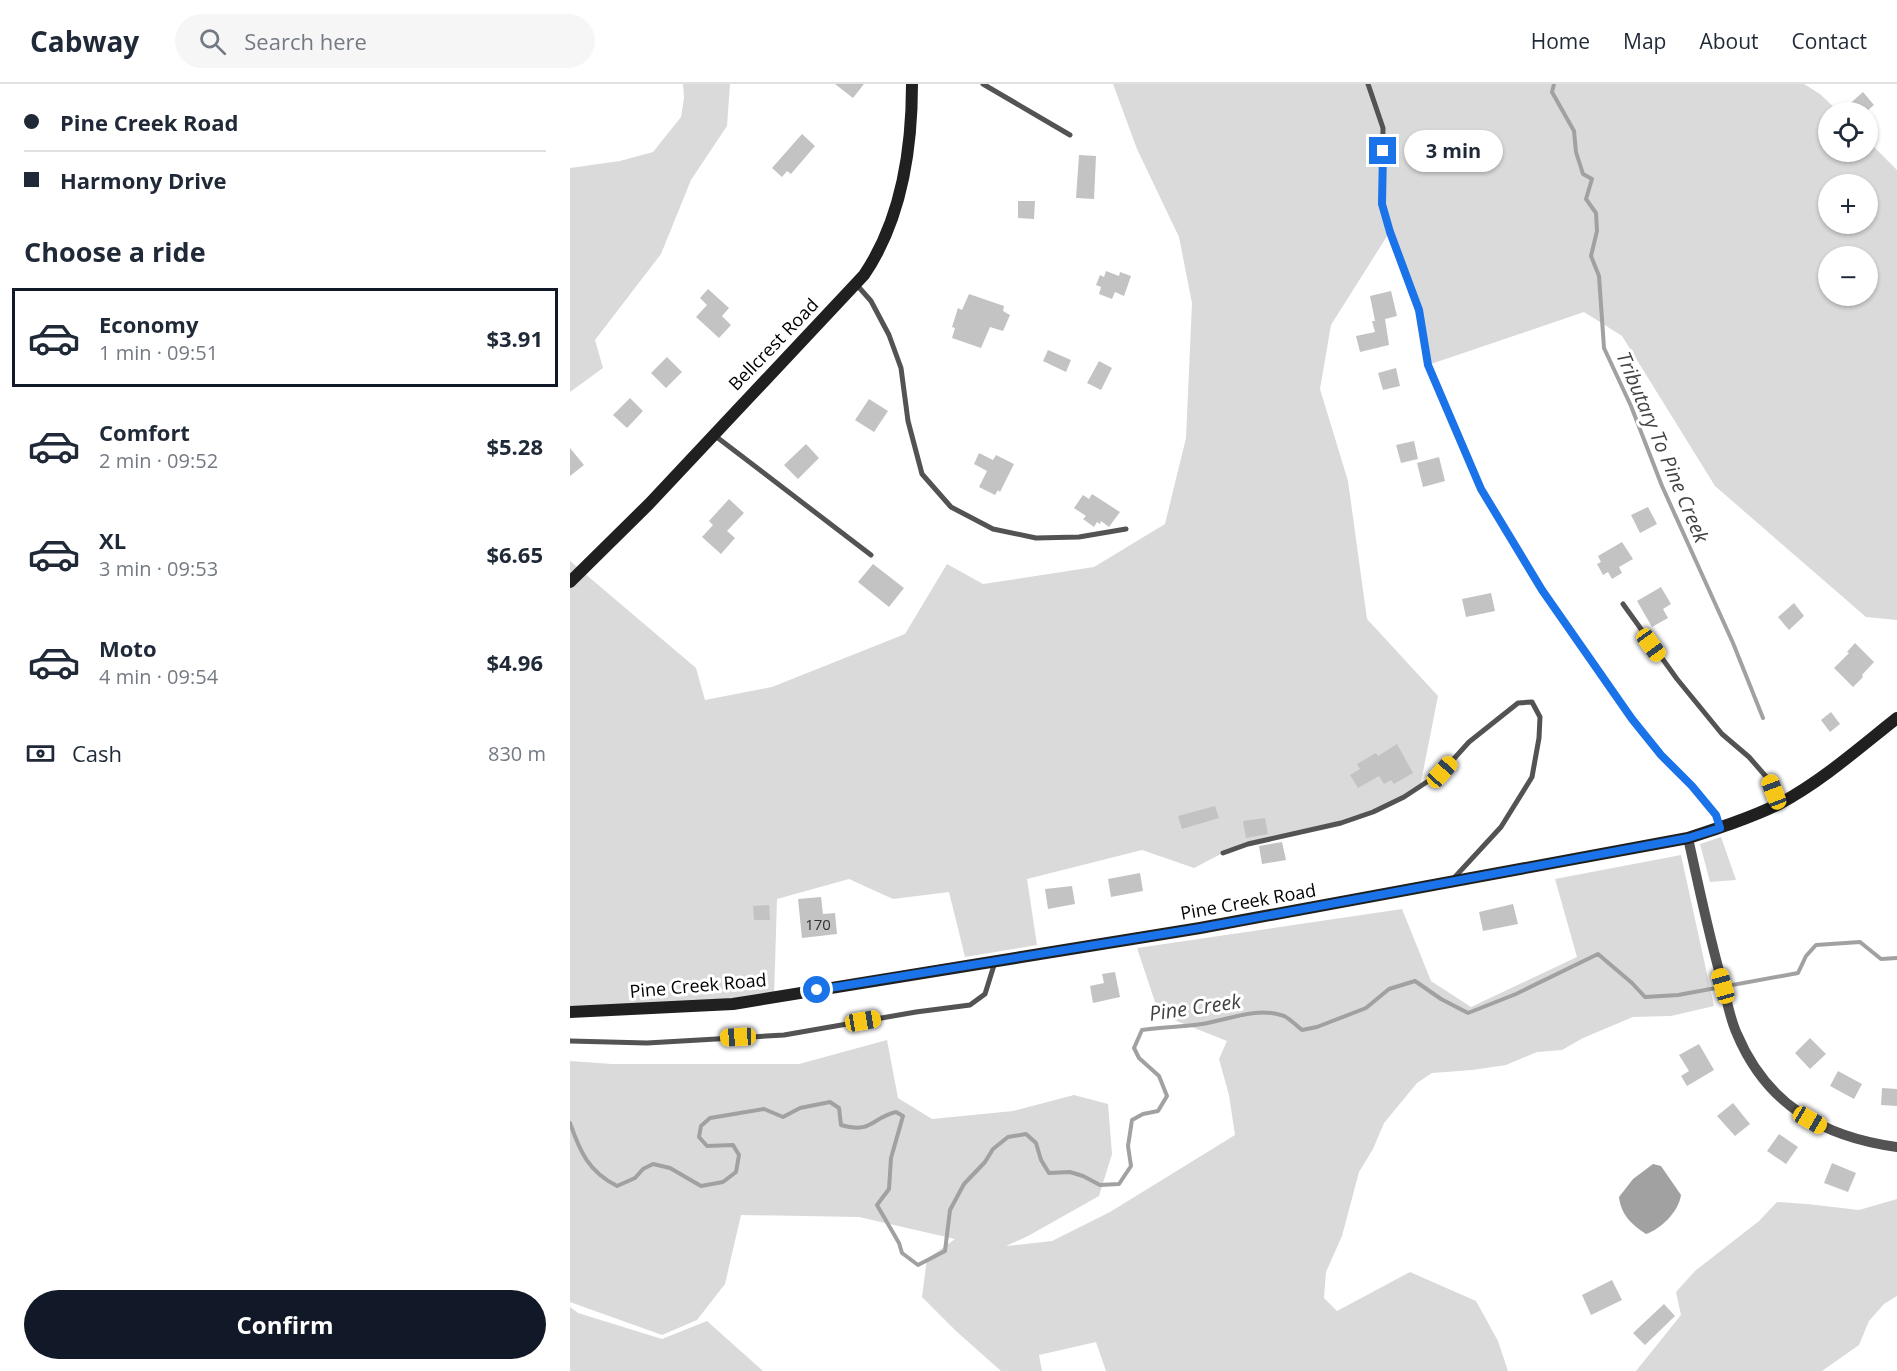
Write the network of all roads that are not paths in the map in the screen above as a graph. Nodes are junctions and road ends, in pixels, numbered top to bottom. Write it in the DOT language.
graph roads {
  1 [pos="912,84"];
  2 [pos="983,84"];
  3 [pos="1368,84"];
  4 [pos="1070,135"];
  5 [pos="856,284"];
  6 [pos="713,434"];
  7 [pos="1126,530"];
  8 [pos="871,555"];
  9 [pos="570,582"];
  10 [pos="1623,604"];
  11 [pos="1897,717"];
  12 [pos="1778,804"];
  13 [pos="1720,828"];
  14 [pos="1688,838"];
  15 [pos="1223,853"];
  16 [pos="1450,882"];
  17 [pos="996,961"];
  18 [pos="570,1012"];
  19 [pos="570,1041"];
  20 [pos="1897,1147"];
  1 -- 5 [label="street, Bellcrest Road"];
  2 -- 4 [label="lane"];
  3 -- 13 [label="lane"];
  5 -- 6 [label="street, Bellcrest Road"];
  5 -- 7 [label="lane"];
  6 -- 8 [label="lane"];
  6 -- 9 [label="street, Bellcrest Road"];
  10 -- 12 [label="lane"];
  11 -- 12 [label="street, Pine Creek Road"];
  12 -- 13 [label="street, Pine Creek Road"];
  13 -- 14 [label="street, Pine Creek Road"];
  14 -- 16 [label="street, Pine Creek Road"];
  14 -- 20 [label="street"];
  15 -- 16 [label="lane"];
  16 -- 17 [label="street, Pine Creek Road"];
  17 -- 18 [label="street, Pine Creek Road"];
  17 -- 19 [label="lane"];
}
